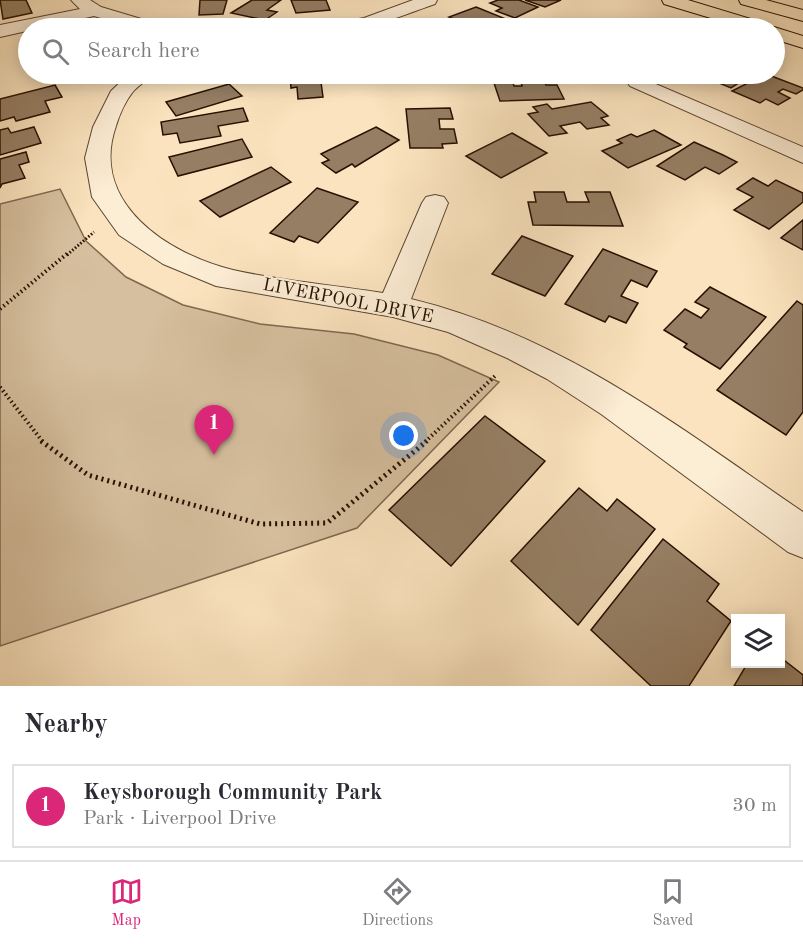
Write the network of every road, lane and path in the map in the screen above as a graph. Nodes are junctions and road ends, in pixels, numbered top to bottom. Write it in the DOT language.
graph roads {
  1 [pos="80,0"];
  2 [pos="429,0"];
  3 [pos="670,0"];
  4 [pos="747,0"];
  5 [pos="95,11"];
  6 [pos="803,16"];
  7 [pos="62,18"];
  8 [pos="118,18"];
  9 [pos="379,18"];
  10 [pos="728,18"];
  11 [pos="18,27"];
  12 [pos="0,31"];
  13 [pos="785,36"];
  14 [pos="803,42"];
  15 [pos="130,84"];
  16 [pos="641,84"];
  17 [pos="803,156"];
  18 [pos="435,203"];
  19 [pos="117,213"];
  20 [pos="393,306"];
  21 [pos="0,309"];
  22 [pos="519,349"];
  23 [pos="0,387"];
  24 [pos="803,537"];
  1 -- 5 [label="street"];
  2 -- 9 [label="street"];
  3 -- 10 [label="main road"];
  4 -- 6 [label="main road"];
  5 -- 7 [label="street"];
  5 -- 8 [label="street"];
  11 -- 12 [label="street"];
  13 -- 14 [label="main road"];
  15 -- 19 [label="street, LIVERPOOL DRIVE"];
  16 -- 17 [label="street"];
  18 -- 20 [label="street"];
  19 -- 20 [label="street, LIVERPOOL DRIVE"];
  19 -- 21 [label="path"];
  20 -- 22 [label="street, LIVERPOOL DRIVE"];
  22 -- 23 [label="path"];
  22 -- 24 [label="street, LIVERPOOL DRIVE"];
}
